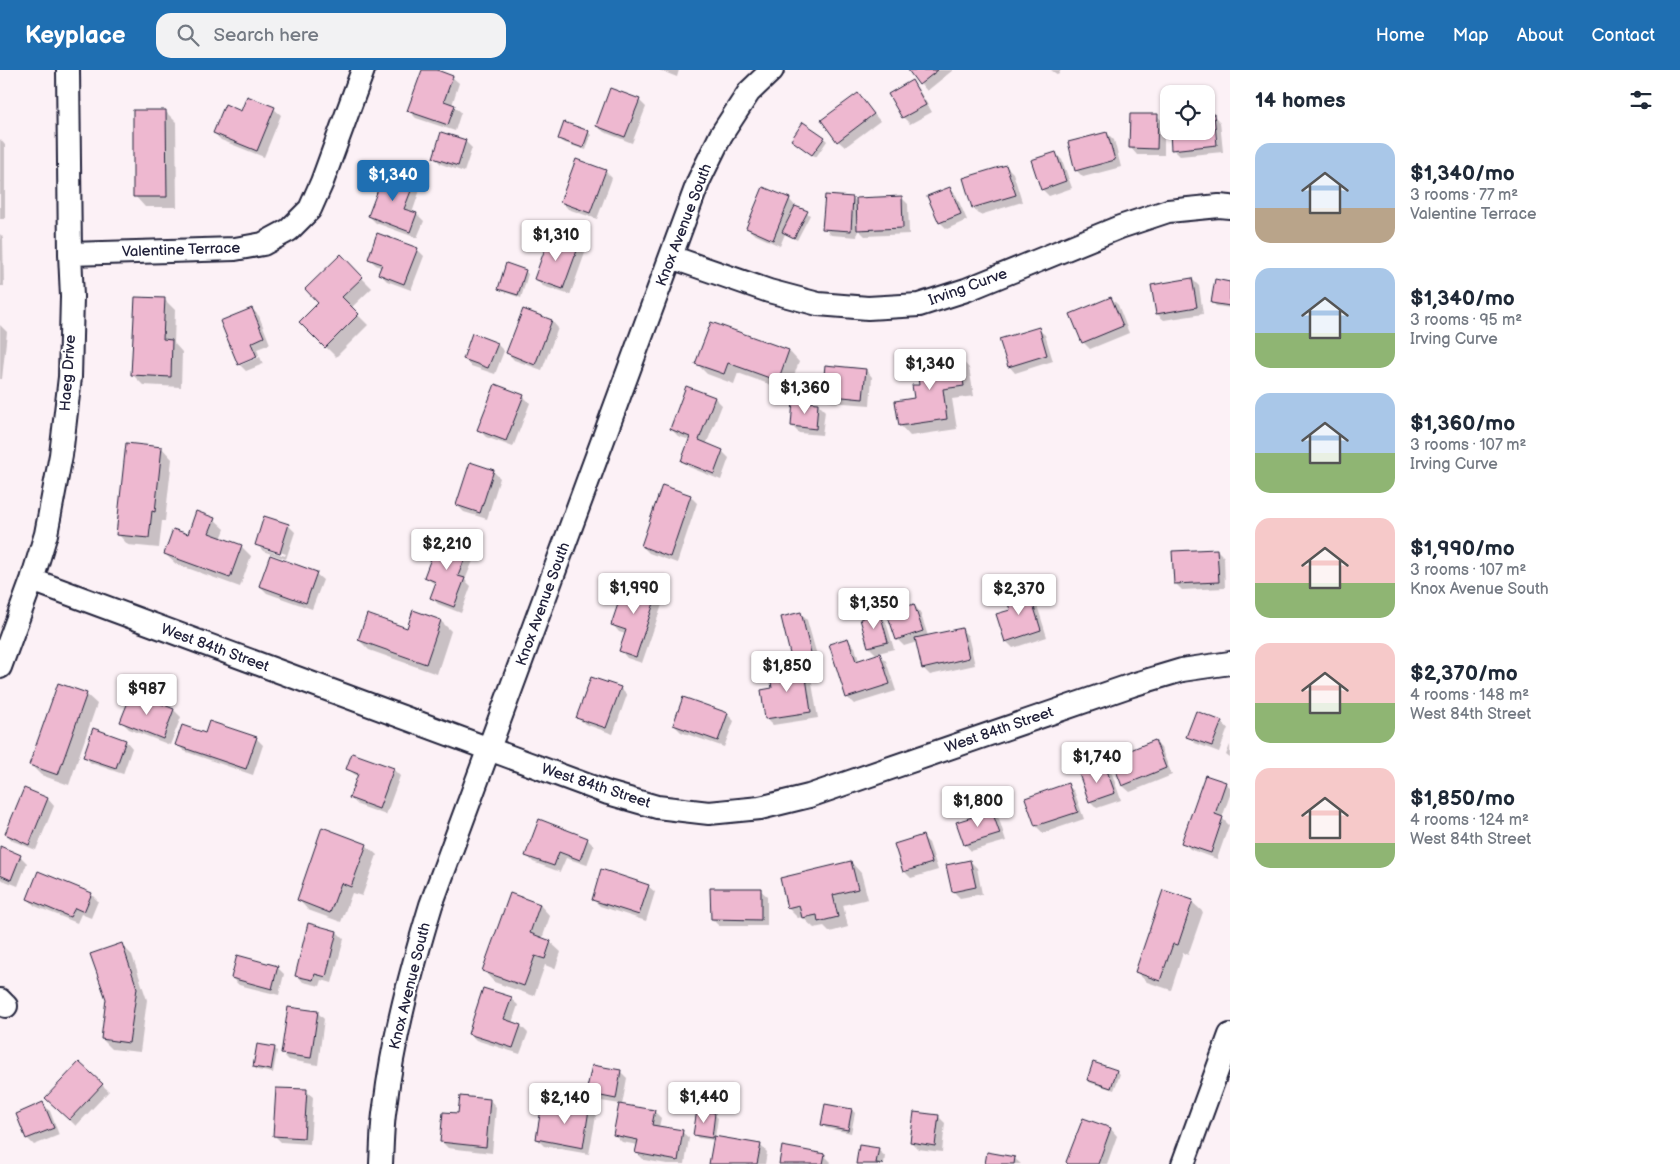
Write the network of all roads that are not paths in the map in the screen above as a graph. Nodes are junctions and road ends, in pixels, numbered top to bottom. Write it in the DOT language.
graph roads {
  1 [pos="68,70"];
  2 [pos="363,70"];
  3 [pos="772,70"];
  4 [pos="1230,207"];
  5 [pos="70,254"];
  6 [pos="671,257"];
  7 [pos="32,580"];
  8 [pos="1230,663"];
  9 [pos="0,667"];
  10 [pos="489,749"];
  11 [pos="1230,1036"];
  12 [pos="381,1164"];
  13 [pos="1183,1164"];
  1 -- 5 [label="street, Haeg Drive"];
  2 -- 5 [label="street, Valentine Terrace"];
  3 -- 6 [label="street, Knox Avenue South"];
  4 -- 6 [label="street, Irving Curve"];
  5 -- 7 [label="street, Haeg Drive"];
  6 -- 10 [label="street, Knox Avenue South"];
  7 -- 9 [label="street, Haeg Drive"];
  7 -- 10 [label="street, West 84th Street"];
  8 -- 10 [label="street, West 84th Street"];
  10 -- 12 [label="street, Knox Avenue South"];
  11 -- 13 [label="street"];
}
